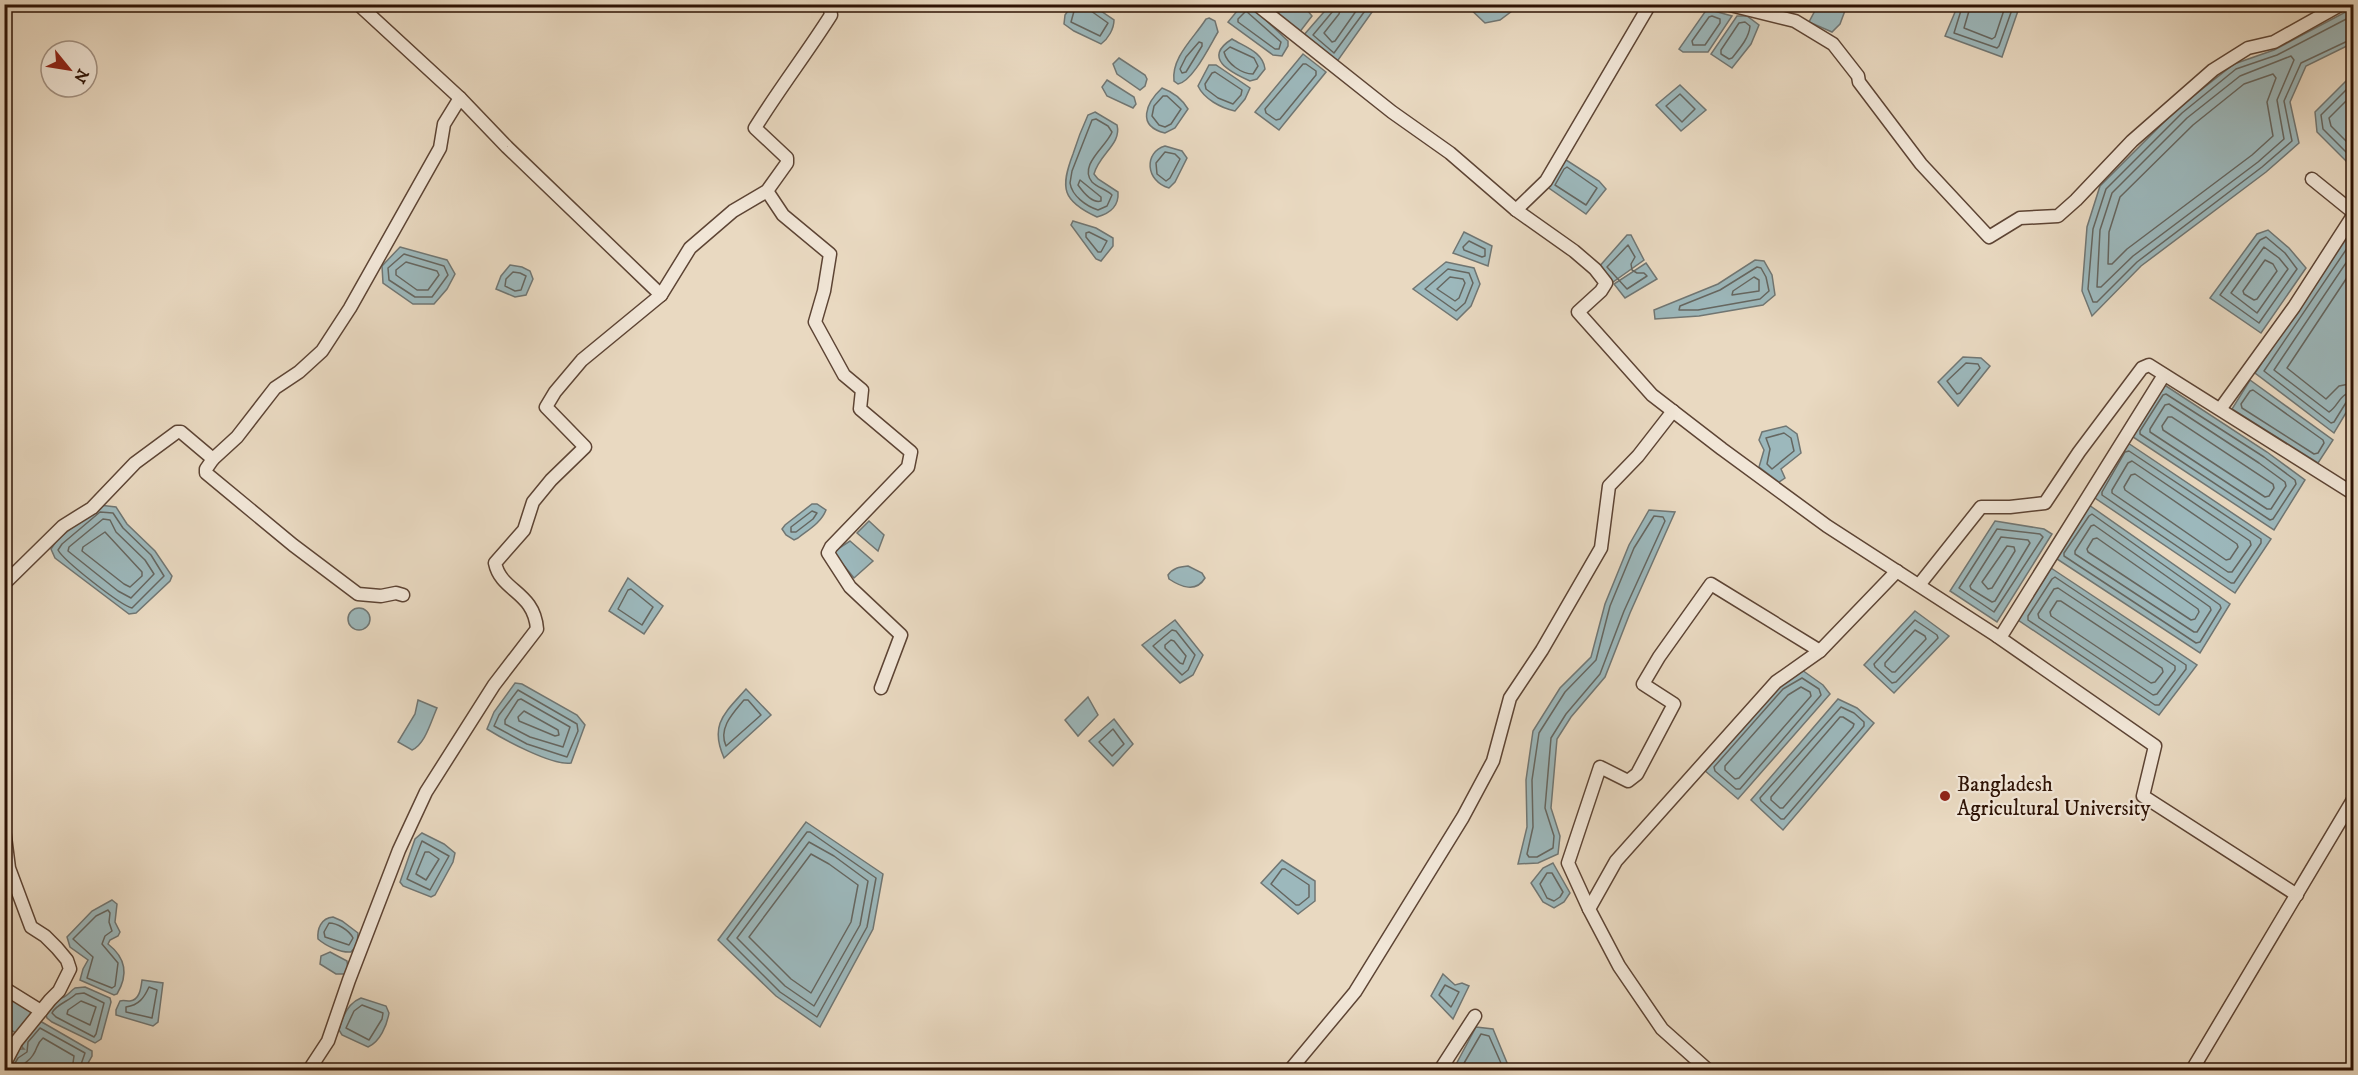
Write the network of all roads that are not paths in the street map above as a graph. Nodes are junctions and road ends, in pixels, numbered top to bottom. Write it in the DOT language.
graph roads {
  1 [pos="358,4"];
  2 [pos="829,4"];
  3 [pos="1256,4"];
  4 [pos="1650,4"];
  5 [pos="1726,4"];
  6 [pos="2342,4"];
  7 [pos="460,98"];
  8 [pos="2312,179"];
  9 [pos="767,191"];
  10 [pos="1516,210"];
  11 [pos="2354,213"];
  12 [pos="661,295"];
  13 [pos="2164,375"];
  14 [pos="2221,408"];
  15 [pos="1673,411"];
  16 [pos="213,459"];
  17 [pos="2354,494"];
  18 [pos="1897,571"];
  19 [pos="4,584"];
  20 [pos="1918,585"];
  21 [pos="404,595"];
  22 [pos="1997,636"];
  23 [pos="1820,651"];
  24 [pos="881,688"];
  25 [pos="2354,798"];
  26 [pos="4,829"];
  27 [pos="2297,895"];
  28 [pos="1589,909"];
  29 [pos="4,988"];
  30 [pos="41,1011"];
  31 [pos="1475,1016"];
  32 [pos="4,1065"];
  33 [pos="309,1071"];
  34 [pos="1290,1071"];
  35 [pos="1440,1071"];
  36 [pos="1708,1071"];
  37 [pos="2192,1071"];
  1 -- 7 [label="street"];
  2 -- 9 [label="street"];
  3 -- 10 [label="street"];
  4 -- 10 [label="street"];
  5 -- 6 [label="street"];
  7 -- 12 [label="street"];
  7 -- 16 [label="street"];
  8 -- 11 [label="street"];
  9 -- 12 [label="street"];
  9 -- 24 [label="street"];
  10 -- 15 [label="street"];
  11 -- 14 [label="street"];
  12 -- 33 [label="street"];
  13 -- 14 [label="street"];
  13 -- 20 [label="street"];
  13 -- 22 [label="street"];
  14 -- 17 [label="street"];
  15 -- 18 [label="street"];
  15 -- 34 [label="street"];
  16 -- 19 [label="street"];
  16 -- 21 [label="street"];
  18 -- 20 [label="street"];
  18 -- 23 [label="street"];
  20 -- 22 [label="street"];
  22 -- 27 [label="street"];
  23 -- 28 [label="street"];
  23 -- 28 [label="street"];
  25 -- 27 [label="street"];
  26 -- 30 [label="street"];
  27 -- 37 [label="street"];
  28 -- 36 [label="street"];
  29 -- 30 [label="street"];
  30 -- 32 [label="street"];
  31 -- 35 [label="street"];
}
